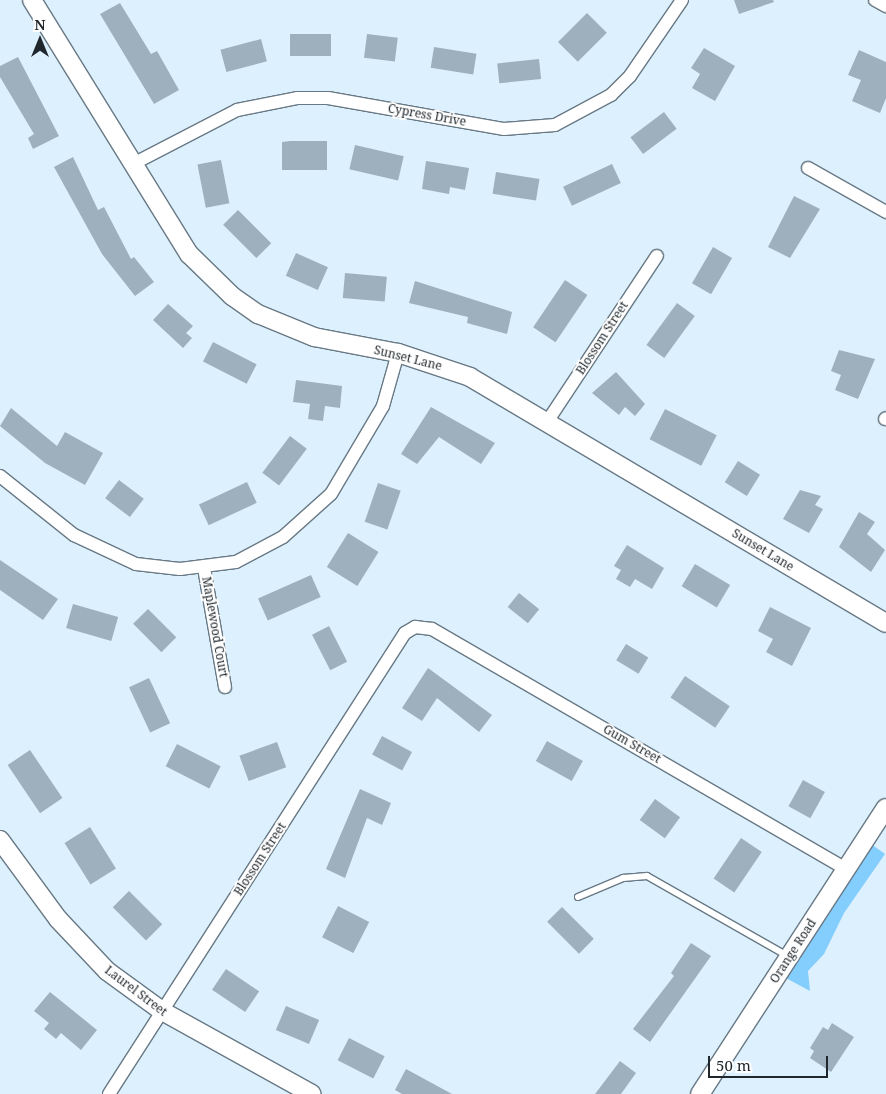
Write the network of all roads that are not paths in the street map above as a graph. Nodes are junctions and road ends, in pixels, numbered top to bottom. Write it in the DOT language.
graph roads {
  1 [pos="32,0"];
  2 [pos="682,0"];
  3 [pos="875,0"];
  4 [pos="886,6"];
  5 [pos="131,165"];
  6 [pos="808,168"];
  7 [pos="886,212"];
  8 [pos="658,256"];
  9 [pos="398,353"];
  10 [pos="547,422"];
  11 [pos="0,476"];
  12 [pos="204,568"];
  13 [pos="886,623"];
  14 [pos="414,627"];
  15 [pos="225,687"];
  16 [pos="886,808"];
  17 [pos="0,840"];
  18 [pos="846,869"];
  19 [pos="578,897"];
  20 [pos="789,957"];
  21 [pos="162,1011"];
  22 [pos="109,1094"];
  23 [pos="312,1094"];
  24 [pos="700,1094"];
  1 -- 5 [label="street, Sunset Lane"];
  2 -- 5 [label="street, Cypress Drive"];
  3 -- 4 [label="street"];
  5 -- 9 [label="street, Sunset Lane"];
  6 -- 7 [label="street"];
  8 -- 10 [label="street, Blossom Street"];
  9 -- 10 [label="street, Sunset Lane"];
  9 -- 12 [label="street"];
  10 -- 13 [label="street, Sunset Lane"];
  11 -- 12 [label="street"];
  12 -- 15 [label="street, Maplewood Court"];
  14 -- 18 [label="street, Gum Street"];
  14 -- 21 [label="street, Blossom Street"];
  16 -- 18 [label="street, Orange Road"];
  17 -- 21 [label="street, Laurel Street"];
  18 -- 20 [label="street, Orange Road"];
  19 -- 20 [label="lane"];
  20 -- 24 [label="street, Orange Road"];
  21 -- 22 [label="street, Blossom Street"];
  21 -- 23 [label="street, Laurel Street"];
}
